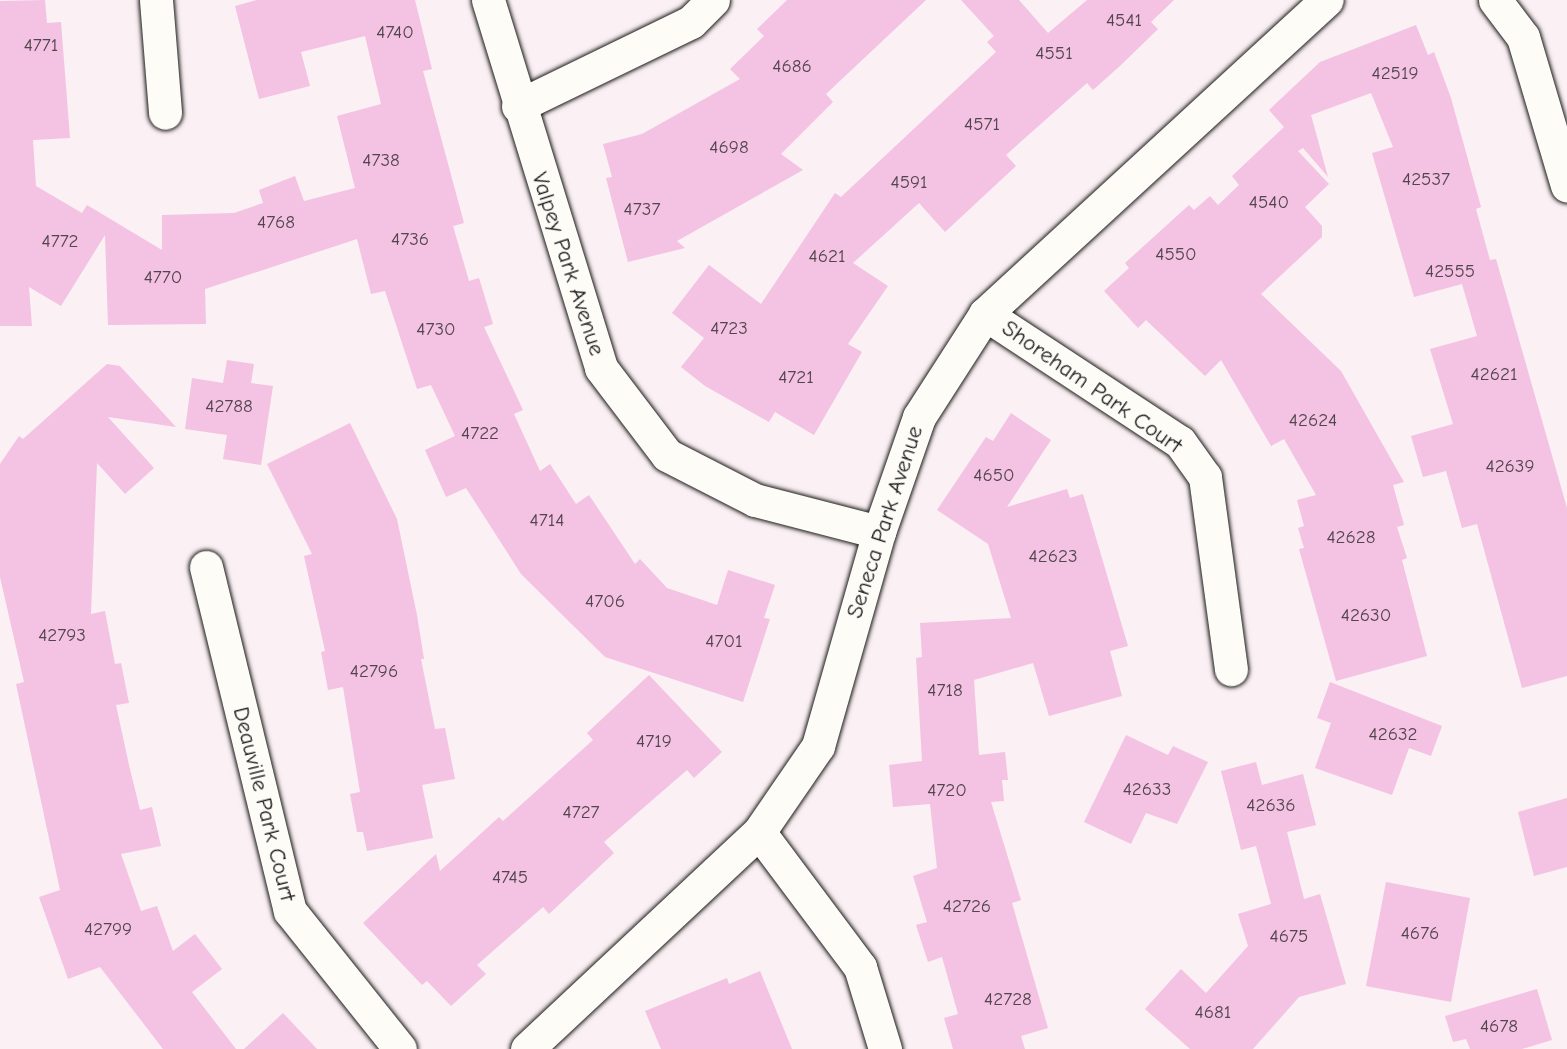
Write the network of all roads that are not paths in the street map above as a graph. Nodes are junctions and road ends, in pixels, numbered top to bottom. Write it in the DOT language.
graph roads {
  1 [pos="156,0"];
  2 [pos="488,0"];
  3 [pos="713,0"];
  4 [pos="1327,0"];
  5 [pos="1496,0"];
  6 [pos="518,106"];
  7 [pos="165,113"];
  8 [pos="1567,186"];
  9 [pos="985,314"];
  10 [pos="878,532"];
  11 [pos="205,567"];
  12 [pos="1231,669"];
  13 [pos="759,832"];
  14 [pos="400,1049"];
  15 [pos="527,1049"];
  16 [pos="885,1049"];
  1 -- 7 [label="street"];
  2 -- 6 [label="street, Valpey Park Avenue"];
  3 -- 6 [label="street"];
  4 -- 9 [label="street, Seneca Park Avenue"];
  5 -- 8 [label="street"];
  6 -- 10 [label="street, Valpey Park Avenue"];
  9 -- 10 [label="street, Seneca Park Avenue"];
  9 -- 12 [label="street, Shoreham Park Court"];
  10 -- 13 [label="street, Seneca Park Avenue"];
  11 -- 14 [label="street, Deauville Park Court"];
  13 -- 15 [label="street, Seneca Park Avenue"];
  13 -- 16 [label="street"];
}
